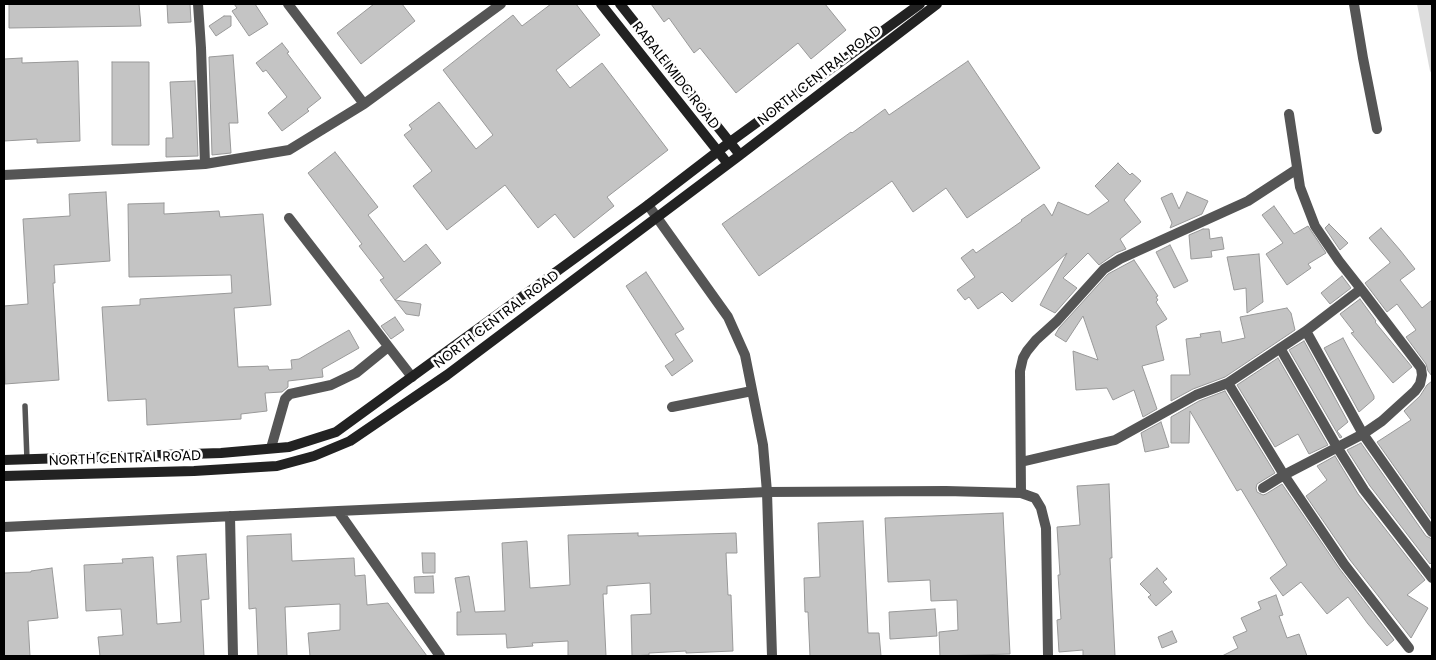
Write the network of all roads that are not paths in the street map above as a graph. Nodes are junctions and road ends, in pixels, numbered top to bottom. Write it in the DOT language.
graph roads {
  1 [pos="198,4"];
  2 [pos="288,4"];
  3 [pos="500,4"];
  4 [pos="601,4"];
  5 [pos="620,4"];
  6 [pos="920,4"];
  7 [pos="937,4"];
  8 [pos="1354,4"];
  9 [pos="364,104"];
  10 [pos="1289,114"];
  11 [pos="1377,128"];
  12 [pos="730,142"];
  13 [pos="718,152"];
  14 [pos="740,155"];
  15 [pos="205,164"];
  16 [pos="728,164"];
  17 [pos="1297,169"];
  18 [pos="4,175"];
  19 [pos="648,205"];
  20 [pos="289,218"];
  21 [pos="657,218"];
  22 [pos="1361,289"];
  23 [pos="1306,332"];
  24 [pos="388,346"];
  25 [pos="1280,348"];
  26 [pos="412,377"];
  27 [pos="1228,383"];
  28 [pos="752,390"];
  29 [pos="25,406"];
  30 [pos="672,407"];
  31 [pos="1363,434"];
  32 [pos="1336,447"];
  33 [pos="271,448"];
  34 [pos="4,460"];
  35 [pos="27,460"];
  36 [pos="1021,462"];
  37 [pos="1284,475"];
  38 [pos="4,476"];
  39 [pos="1264,488"];
  40 [pos="767,492"];
  41 [pos="1021,493"];
  42 [pos="338,510"];
  43 [pos="230,516"];
  44 [pos="4,527"];
  45 [pos="1432,532"];
  46 [pos="1432,578"];
  47 [pos="1409,648"];
  48 [pos="233,656"];
  49 [pos="440,656"];
  50 [pos="772,656"];
  51 [pos="1048,656"];
  1 -- 15 [label="street"];
  2 -- 9 [label="street"];
  3 -- 9 [label="street"];
  4 -- 13 [label="main road, RABALE MIDC ROAD"];
  5 -- 12 [label="main road, RABALE MIDC ROAD"];
  6 -- 12 [label="main road, NORTH CENTRAL ROAD"];
  7 -- 14 [label="main road, NORTH CENTRAL ROAD"];
  8 -- 11 [label="street"];
  9 -- 15 [label="street"];
  10 -- 17 [label="street"];
  12 -- 13 [label="main road, NORTH CENTRAL ROAD"];
  12 -- 14 [label="main road, RABALE MIDC ROAD"];
  13 -- 16 [label="main road, RABALE MIDC ROAD"];
  13 -- 19 [label="main road, NORTH CENTRAL ROAD"];
  14 -- 16 [label="main road, NORTH CENTRAL ROAD"];
  15 -- 18 [label="street"];
  16 -- 21 [label="main road, NORTH CENTRAL ROAD"];
  17 -- 22 [label="street"];
  17 -- 36 [label="street"];
  19 -- 21 [label="street"];
  19 -- 26 [label="main road, NORTH CENTRAL ROAD"];
  20 -- 24 [label="street"];
  21 -- 28 [label="street"];
  21 -- 38 [label="main road, NORTH CENTRAL ROAD"];
  22 -- 23 [label="street"];
  22 -- 31 [label="street"];
  23 -- 25 [label="street"];
  23 -- 31 [label="street"];
  24 -- 26 [label="street"];
  24 -- 33 [label="street"];
  25 -- 27 [label="street"];
  25 -- 32 [label="street"];
  26 -- 33 [label="main road, NORTH CENTRAL ROAD"];
  27 -- 36 [label="street"];
  27 -- 37 [label="street"];
  28 -- 30 [label="street"];
  28 -- 40 [label="street"];
  29 -- 35 [label="lane"];
  31 -- 32 [label="street"];
  31 -- 45 [label="street"];
  32 -- 37 [label="street"];
  32 -- 46 [label="street"];
  33 -- 35 [label="main road, NORTH CENTRAL ROAD"];
  34 -- 35 [label="main road, NORTH CENTRAL ROAD"];
  36 -- 41 [label="street"];
  37 -- 39 [label="street"];
  37 -- 47 [label="street"];
  40 -- 41 [label="street"];
  40 -- 42 [label="street"];
  40 -- 50 [label="street"];
  41 -- 51 [label="street"];
  42 -- 43 [label="street"];
  42 -- 49 [label="street"];
  43 -- 44 [label="street"];
  43 -- 48 [label="street"];
}
